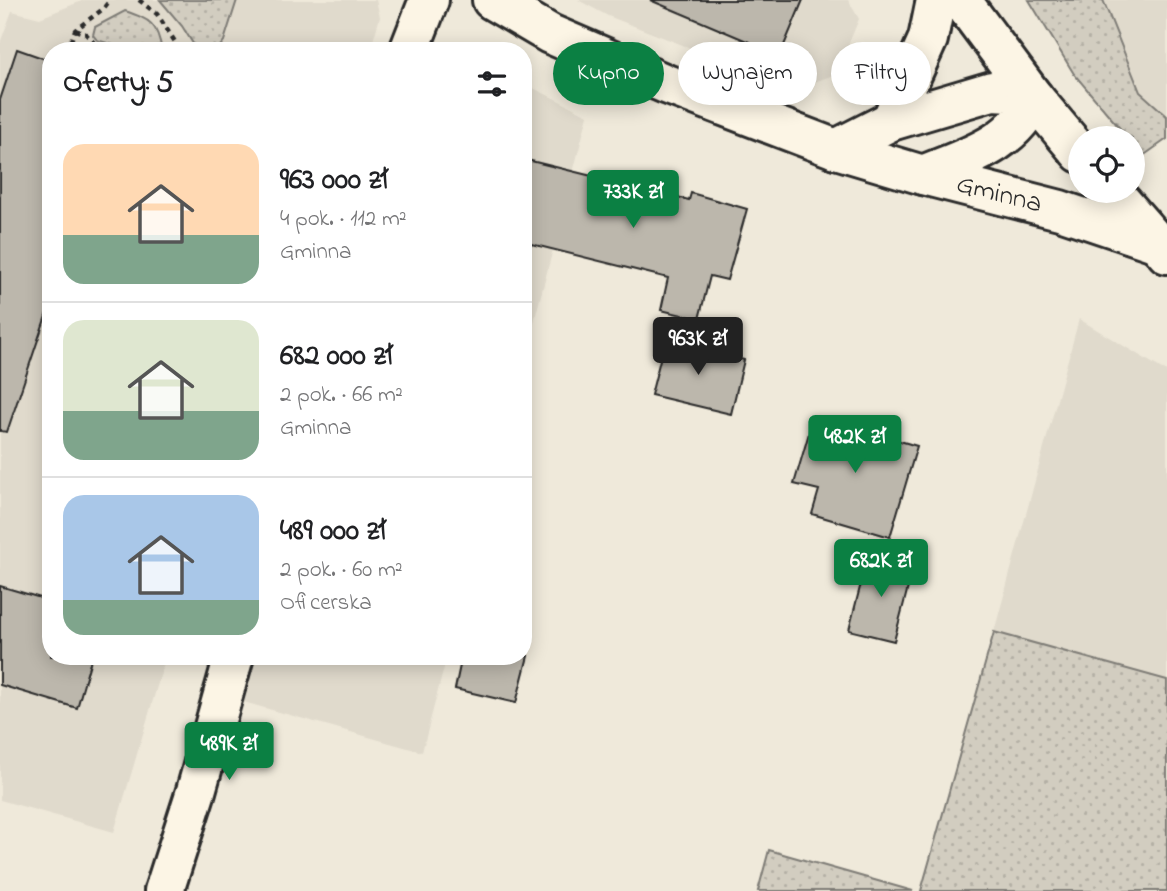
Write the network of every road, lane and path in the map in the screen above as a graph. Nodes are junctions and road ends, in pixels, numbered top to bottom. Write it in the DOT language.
graph roads {
  1 [pos="110,0"];
  2 [pos="139,0"];
  3 [pos="429,0"];
  4 [pos="492,0"];
  5 [pos="936,0"];
  6 [pos="961,0"];
  7 [pos="75,30"];
  8 [pos="70,42"];
  9 [pos="93,42"];
  10 [pos="175,42"];
  11 [pos="412,42"];
  12 [pos="1034,98"];
  13 [pos="891,121"];
  14 [pos="1068,139"];
  15 [pos="849,153"];
  16 [pos="923,175"];
  17 [pos="1122,203"];
  18 [pos="1161,248"];
  19 [pos="231,665"];
  20 [pos="164,891"];
  1 -- 7 [label="path"];
  2 -- 10 [label="path"];
  3 -- 11 [label="street"];
  4 -- 15 [label="street, Gminna"];
  5 -- 13 [label="street"];
  6 -- 12 [label="street"];
  7 -- 8 [label="path"];
  7 -- 9 [label="path"];
  12 -- 13 [label="street"];
  12 -- 14 [label="street"];
  12 -- 16 [label="street, Gminna"];
  13 -- 15 [label="street"];
  15 -- 16 [label="street, Gminna"];
  16 -- 18 [label="street, Gminna"];
  17 -- 18 [label="street"];
  19 -- 20 [label="street"];
}
